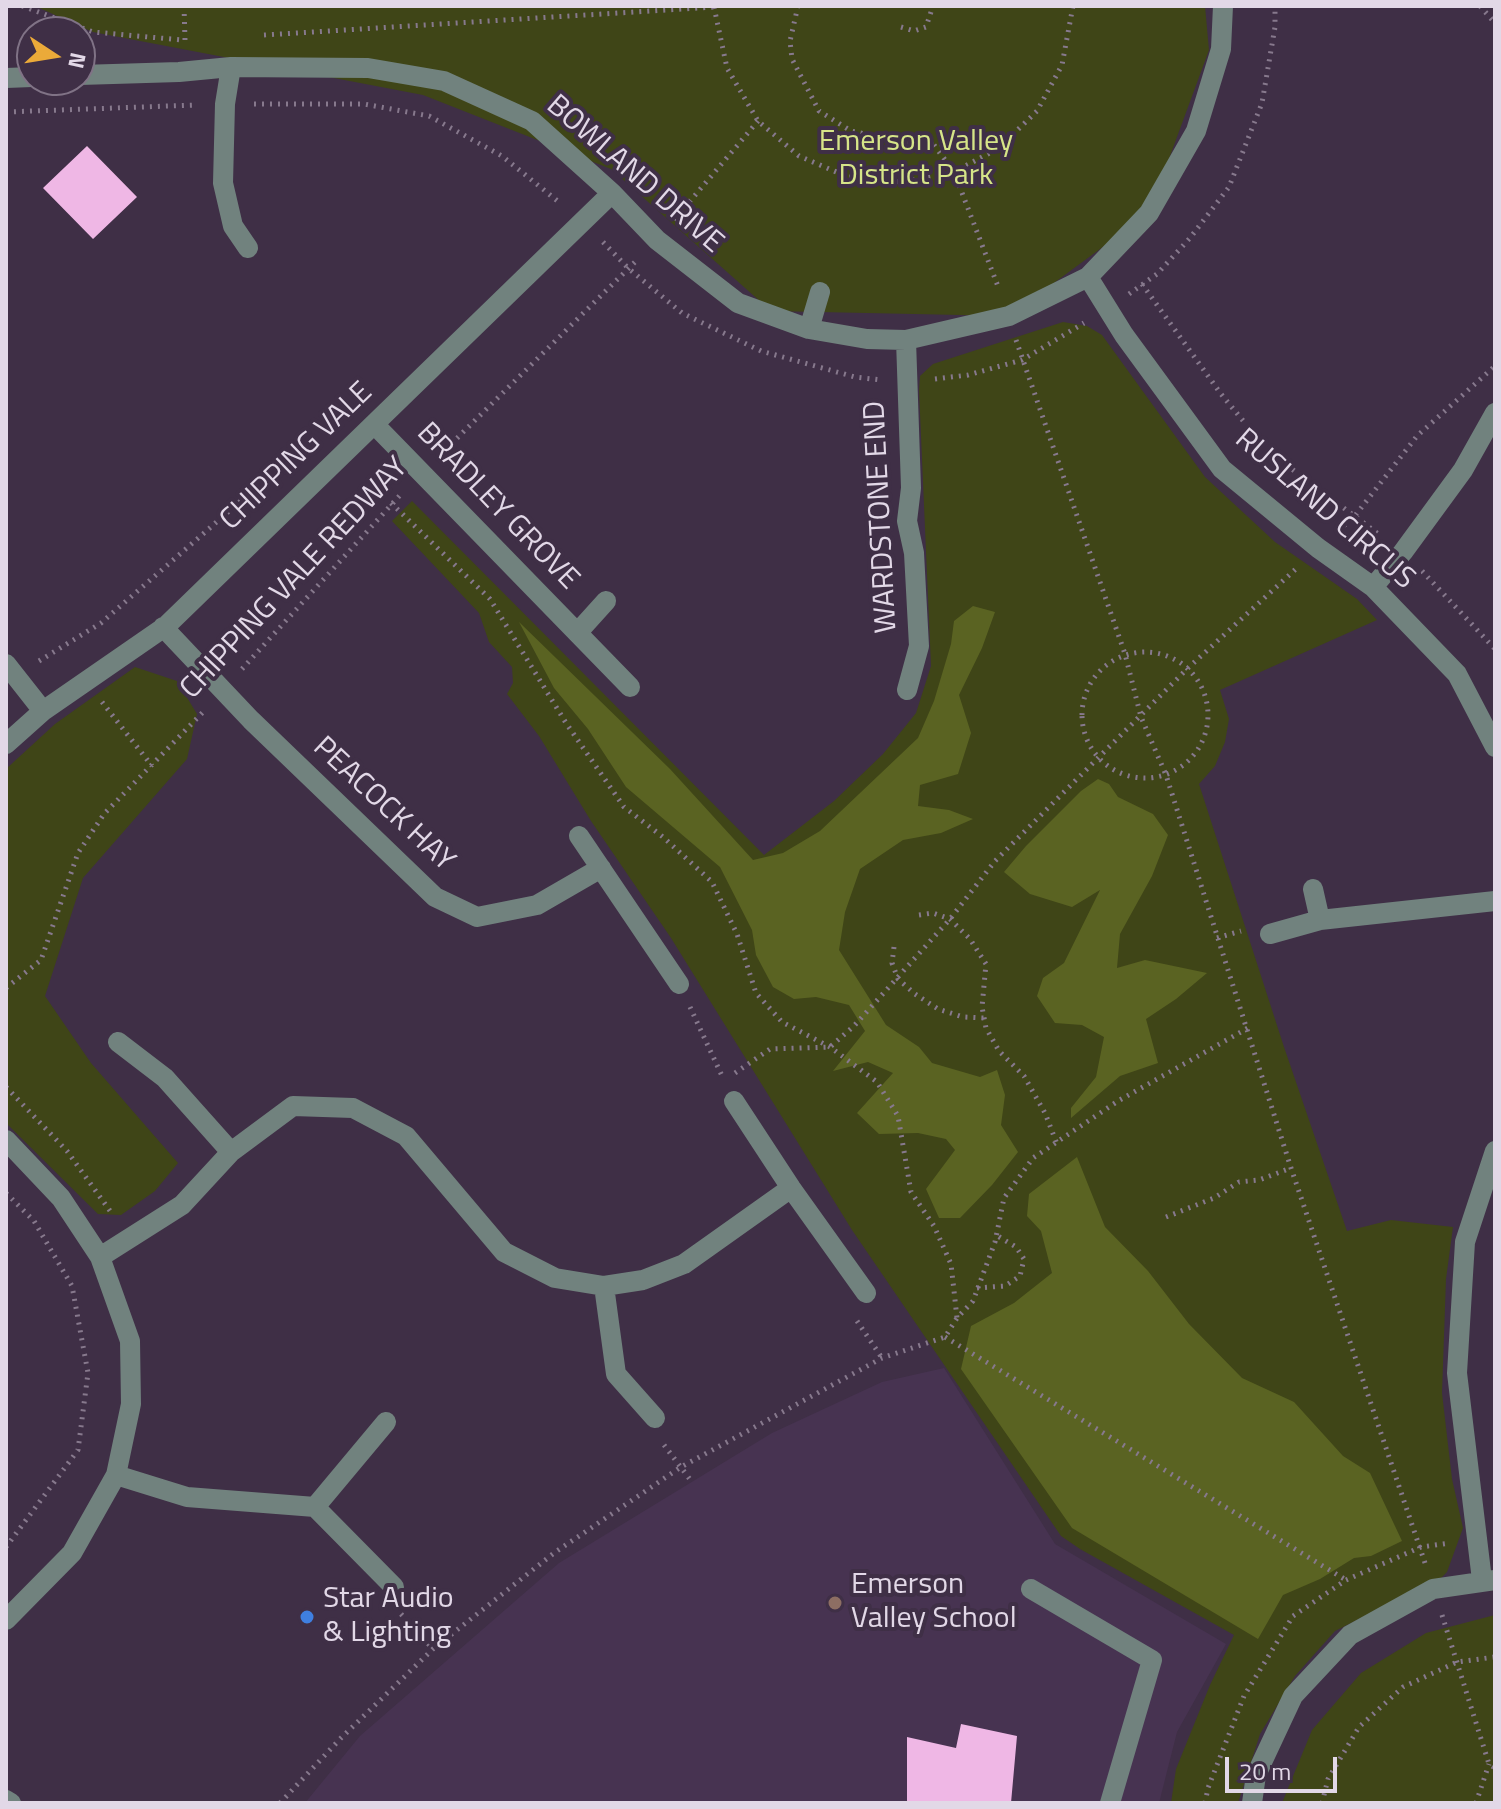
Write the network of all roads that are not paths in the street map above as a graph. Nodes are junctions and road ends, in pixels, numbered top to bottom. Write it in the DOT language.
graph roads {
  1 [pos="1223,6"];
  2 [pos="231,67"];
  3 [pos="96,75"];
  4 [pos="612,193"];
  5 [pos="248,248"];
  6 [pos="1088,277"];
  7 [pos="820,292"];
  8 [pos="809,329"];
  9 [pos="906,340"];
  10 [pos="1495,413"];
  11 [pos="374,424"];
  12 [pos="1373,587"];
  13 [pos="606,601"];
  14 [pos="163,627"];
  15 [pos="578,632"];
  16 [pos="11,670"];
  17 [pos="630,687"];
  18 [pos="907,690"];
  19 [pos="43,711"];
  20 [pos="6,744"];
  21 [pos="1495,747"];
  22 [pos="579,836"];
  23 [pos="601,868"];
  24 [pos="1313,889"];
  25 [pos="1495,901"];
  26 [pos="1320,920"];
  27 [pos="1270,934"];
  28 [pos="679,984"];
  29 [pos="118,1042"];
  30 [pos="734,1101"];
  31 [pos="6,1140"];
  32 [pos="1495,1151"];
  33 [pos="231,1152"];
  34 [pos="791,1188"];
  35 [pos="100,1257"];
  36 [pos="604,1286"];
  37 [pos="866,1293"];
  38 [pos="655,1418"];
  39 [pos="386,1422"];
  40 [pos="116,1475"];
  41 [pos="315,1507"];
  42 [pos="1489,1580"];
  43 [pos="394,1587"];
  44 [pos="1031,1589"];
  45 [pos="6,1620"];
  46 [pos="6,1800"];
  47 [pos="11,1803"];
  48 [pos="1110,1803"];
  49 [pos="1252,1803"];
  1 -- 6 [label="street"];
  2 -- 3 [label="street, BOWLAND DRIVE"];
  2 -- 4 [label="street, BOWLAND DRIVE"];
  2 -- 5 [label="street"];
  4 -- 8 [label="street, BOWLAND DRIVE"];
  4 -- 11 [label="street, CHIPPING VALE"];
  6 -- 9 [label="street, BOWLAND DRIVE"];
  6 -- 12 [label="street, RUSLAND CIRCUS"];
  7 -- 8 [label="street"];
  8 -- 9 [label="street, BOWLAND DRIVE"];
  9 -- 18 [label="street, WARDSTONE END"];
  10 -- 12 [label="street"];
  11 -- 14 [label="street, CHIPPING VALE"];
  11 -- 15 [label="street, BRADLEY GROVE"];
  12 -- 21 [label="street, RUSLAND CIRCUS"];
  13 -- 15 [label="street, BRADLEY GROVE"];
  14 -- 19 [label="street, CHIPPING VALE"];
  14 -- 23 [label="street, PEACOCK HAY"];
  15 -- 17 [label="street, BRADLEY GROVE"];
  16 -- 19 [label="street"];
  19 -- 20 [label="street, CHIPPING VALE"];
  22 -- 23 [label="street"];
  23 -- 28 [label="street"];
  24 -- 26 [label="street"];
  25 -- 26 [label="street"];
  26 -- 27 [label="street"];
  29 -- 33 [label="street"];
  30 -- 34 [label="street"];
  31 -- 35 [label="street"];
  32 -- 42 [label="street"];
  33 -- 35 [label="street"];
  33 -- 36 [label="street"];
  34 -- 36 [label="street"];
  34 -- 37 [label="street"];
  35 -- 40 [label="street"];
  36 -- 38 [label="street"];
  39 -- 41 [label="street"];
  40 -- 41 [label="street"];
  40 -- 45 [label="street"];
  41 -- 43 [label="street"];
  42 -- 49 [label="street"];
  44 -- 48 [label="street"];
  46 -- 47 [label="street"];
}
